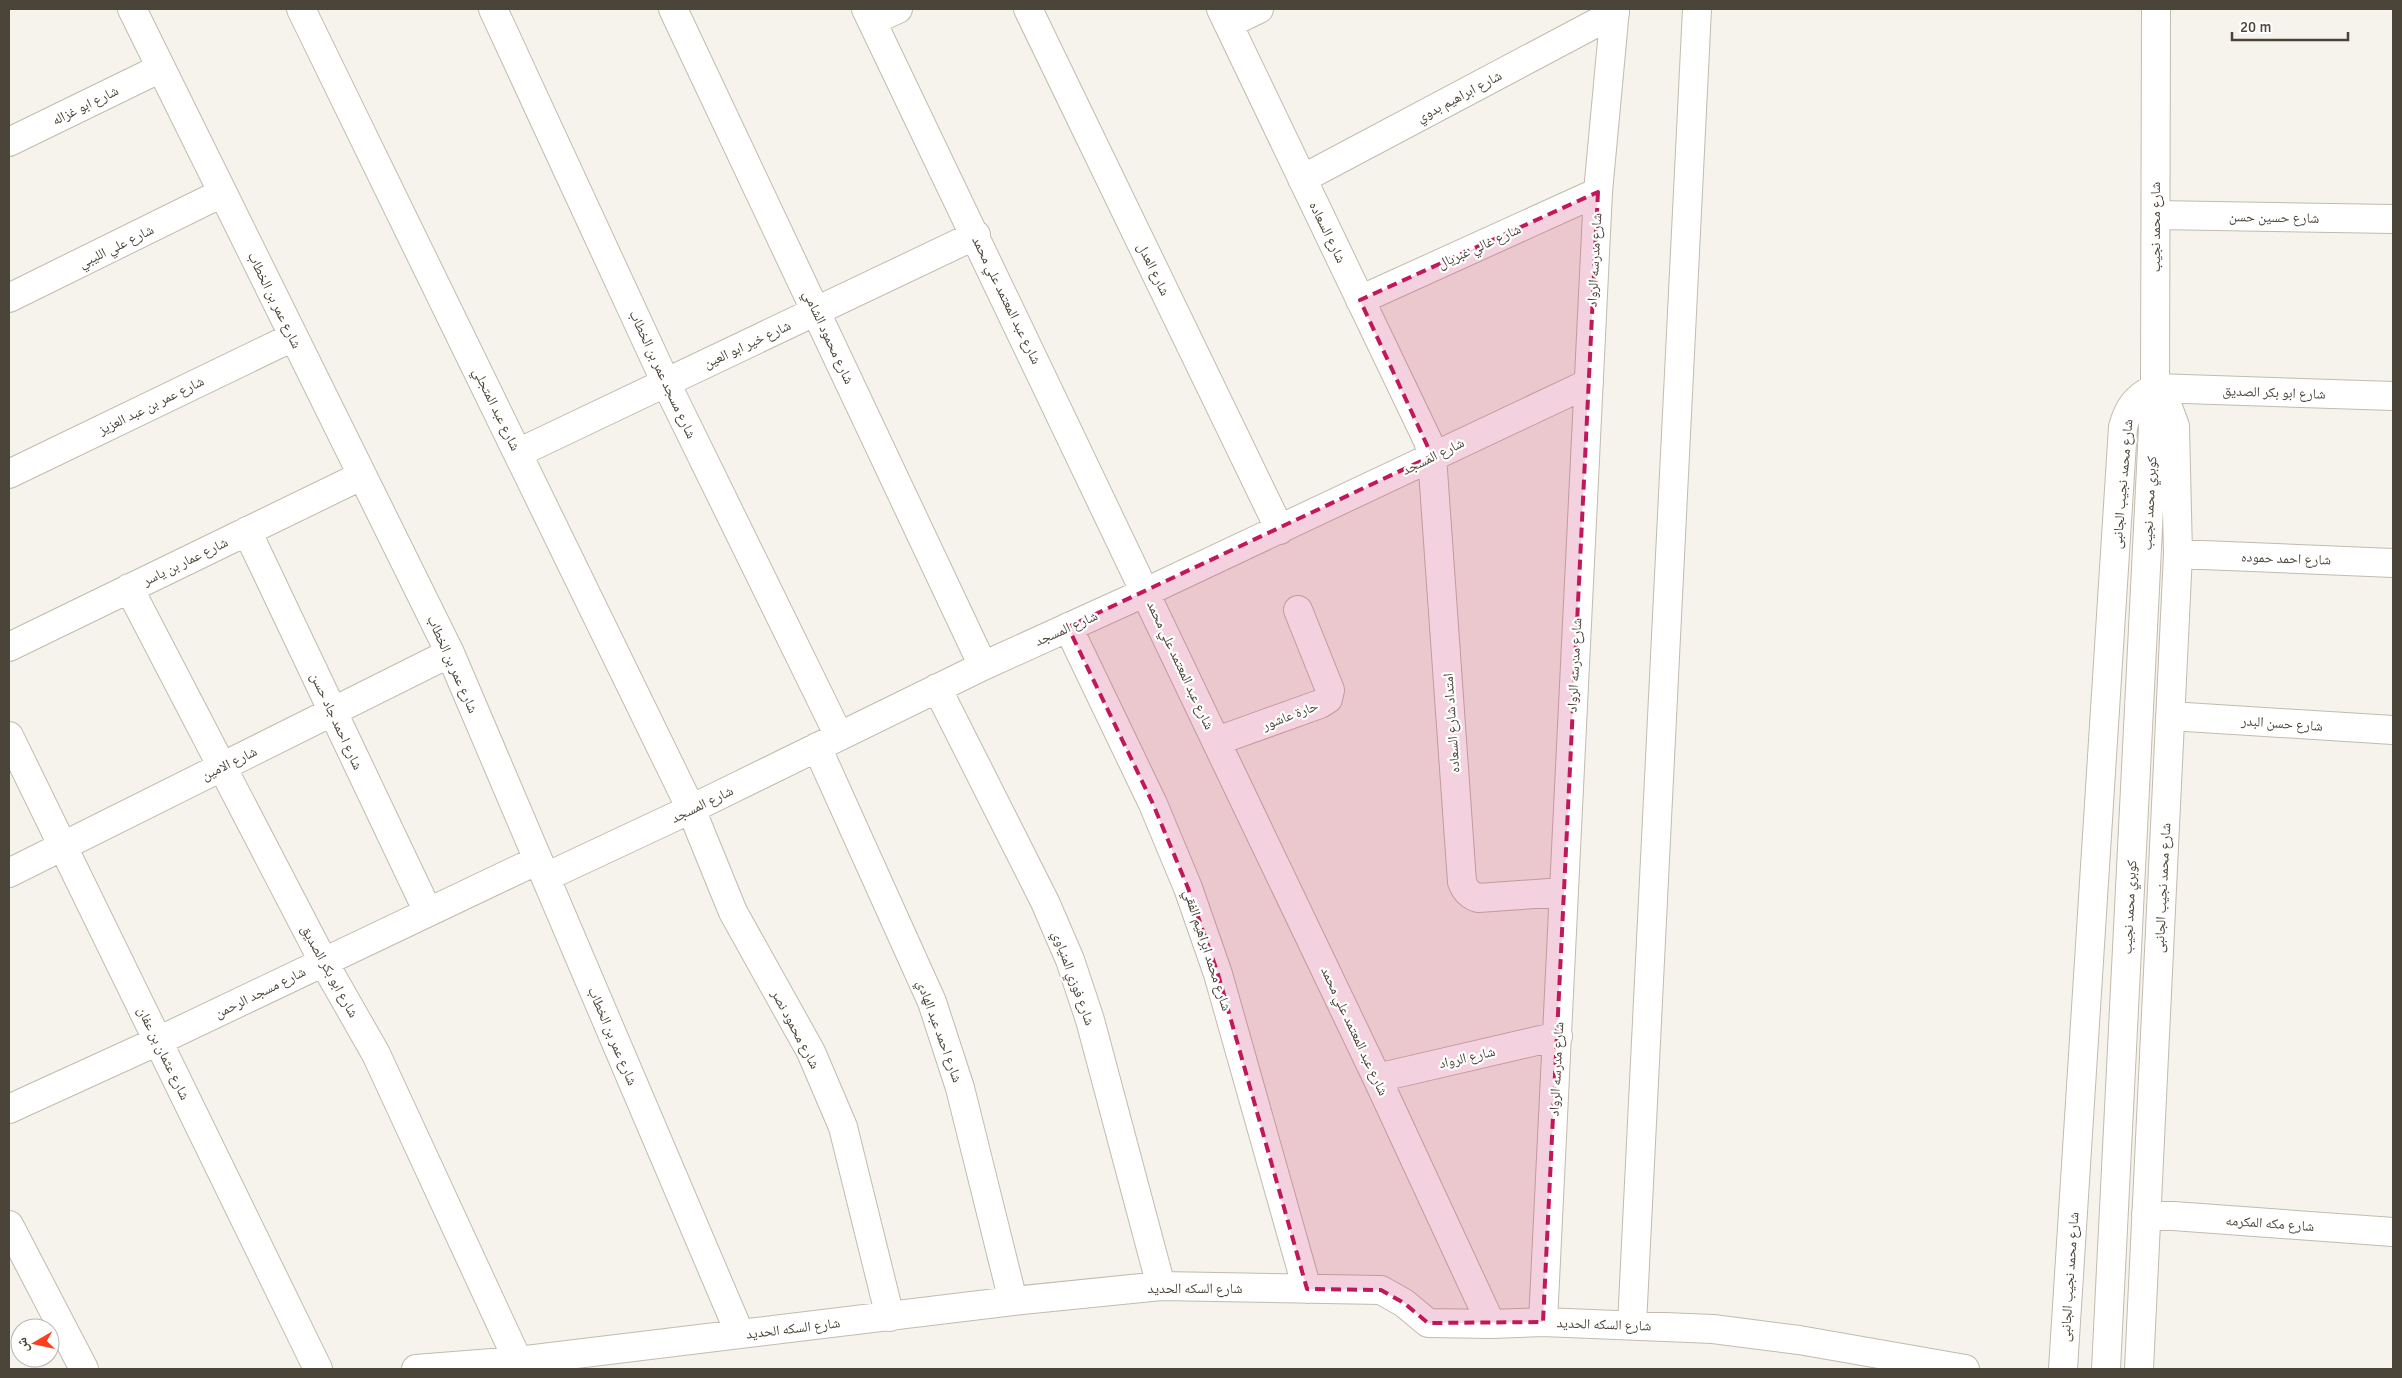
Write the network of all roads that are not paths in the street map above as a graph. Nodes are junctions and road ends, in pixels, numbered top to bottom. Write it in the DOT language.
graph roads {
  1 [pos="132,9"];
  2 [pos="301,9"];
  3 [pos="493,9"];
  4 [pos="673,9"];
  5 [pos="898,9"];
  6 [pos="1028,9"];
  7 [pos="1259,9"];
  8 [pos="1697,9"];
  9 [pos="2156,9"];
  10 [pos="1615,11"];
  11 [pos="869,15"];
  12 [pos="1225,16"];
  13 [pos="161,68"];
  14 [pos="9,142"];
  15 [pos="1302,179"];
  16 [pos="1598,192"];
  17 [pos="222,193"];
  18 [pos="2156,215"];
  19 [pos="2393,219"];
  20 [pos="976,235"];
  21 [pos="9,298"];
  22 [pos="1360,300"];
  23 [pos="816,311"];
  24 [pos="293,337"];
  25 [pos="1589,382"];
  26 [pos="666,383"];
  27 [pos="2155,388"];
  28 [pos="2393,396"];
  29 [pos="2152,445"];
  30 [pos="518,453"];
  31 [pos="1432,456"];
  32 [pos="9,474"];
  33 [pos="361,476"];
  34 [pos="246,530"];
  35 [pos="1280,530"];
  36 [pos="2178,554"];
  37 [pos="2393,563"];
  38 [pos="129,588"];
  39 [pos="1146,592"];
  40 [pos="1298,610"];
  41 [pos="1068,627"];
  42 [pos="9,647"];
  43 [pos="450,654"];
  44 [pos="983,666"];
  45 [pos="937,688"];
  46 [pos="333,712"];
  47 [pos="2170,716"];
  48 [pos="2393,730"];
  49 [pos="9,736"];
  50 [pos="828,742"];
  51 [pos="1217,742"];
  52 [pos="222,766"];
  53 [pos="691,809"];
  54 [pos="63,847"];
  55 [pos="542,869"];
  56 [pos="9,873"];
  57 [pos="1563,892"];
  58 [pos="428,912"];
  59 [pos="323,961"];
  60 [pos="1558,1036"];
  61 [pos="158,1041"];
  62 [pos="1377,1078"];
  63 [pos="9,1109"];
  64 [pos="2146,1214"];
  65 [pos="9,1225"];
  66 [pos="2393,1232"];
  67 [pos="1161,1286"];
  68 [pos="1307,1289"];
  69 [pos="1013,1301"];
  70 [pos="890,1317"];
  71 [pos="1543,1322"];
  72 [pos="1491,1324"];
  73 [pos="1632,1325"];
  74 [pos="740,1334"];
  75 [pos="518,1361"];
  76 [pos="84,1369"];
  77 [pos="318,1369"];
  78 [pos="416,1369"];
  79 [pos="1965,1369"];
  80 [pos="2063,1369"];
  81 [pos="2106,1369"];
  82 [pos="2139,1369"];
  1 -- 13 [label="street, شارع عمر بن الخطاب"];
  2 -- 30 [label="street, شارع عبد المتجلي"];
  3 -- 26 [label="street, شارع مسجد عمر بن الخطاب"];
  4 -- 23 [label="street, شارع محمود الشامي"];
  5 -- 11 [label="street"];
  6 -- 35 [label="street, شارع العدل"];
  7 -- 12 [label="street"];
  8 -- 73 [label="street"];
  9 -- 18 [label="street, شارع محمد نجيب"];
  10 -- 15 [label="street, شارع ابراهيم بدوي"];
  10 -- 16 [label="street, شارع مدرسه الرواد"];
  11 -- 20 [label="street, شارع عبد المعتمد علي محمد"];
  12 -- 15 [label="street, شارع السعاده"];
  13 -- 14 [label="street, شارع ابو غزاله"];
  13 -- 17 [label="street, شارع عمر بن الخطاب"];
  15 -- 22 [label="street, شارع السعاده"];
  16 -- 22 [label="street, شارع غالي غبريال"];
  16 -- 25 [label="street, شارع مدرسه الرواد"];
  17 -- 21 [label="street, شارع علي الليبي"];
  17 -- 24 [label="street, شارع عمر بن الخطاب"];
  18 -- 19 [label="street, شارع حسين حسن"];
  18 -- 27 [label="street, شارع محمد نجيب"];
  20 -- 23 [label="street, شارع خير ابو العين"];
  20 -- 39 [label="street, شارع عبد المعتمد علي محمد"];
  22 -- 31 [label="street, شارع السعاده"];
  23 -- 26 [label="street, شارع خير ابو العين"];
  23 -- 44 [label="street, شارع محمود الشامي"];
  24 -- 32 [label="street, شارع عمر بن عبد العزيز"];
  24 -- 33 [label="street, شارع عمر بن الخطاب"];
  25 -- 31 [label="street, شارع المسجد"];
  25 -- 57 [label="street, شارع مدرسه الرواد"];
  26 -- 30 [label="street, شارع خير ابو العين"];
  26 -- 50 [label="street, شارع مسجد عمر بن الخطاب"];
  27 -- 28 [label="street, شارع ابو بكر الصديق"];
  27 -- 29 [label="street, شارع محمد نجيب"];
  27 -- 36 [label="street, شارع محمد نجيب الجانبى"];
  27 -- 80 [label="street, شارع محمد نجيب الجانبى"];
  29 -- 81 [label="street, كوبري محمد نجيب"];
  30 -- 53 [label="street, شارع عبد المتجلي"];
  31 -- 35 [label="street, شارع المسجد"];
  31 -- 57 [label="street, امتداد شارع السعاده"];
  33 -- 34 [label="street, شارع عمار بن ياسر"];
  33 -- 43 [label="street, شارع عمر بن الخطاب"];
  34 -- 38 [label="street, شارع عمار بن ياسر"];
  34 -- 46 [label="street, شارع احمد جاد حسن"];
  35 -- 39 [label="street, شارع المسجد"];
  36 -- 37 [label="street, شارع احمد حموده"];
  36 -- 47 [label="street, شارع محمد نجيب الجانبى"];
  38 -- 42 [label="street, شارع عمار بن ياسر"];
  38 -- 52 [label="street, شارع ابو بكر الصديق"];
  39 -- 41 [label="street, شارع المسجد"];
  39 -- 51 [label="street, شارع عبد المعتمد علي محمد"];
  40 -- 51 [label="street, حارة عاشور"];
  41 -- 44 [label="street, شارع المسجد"];
  41 -- 68 [label="street, شارع محمد ابراهيم الفقي"];
  43 -- 46 [label="street, شارع الامين"];
  43 -- 55 [label="street, شارع عمر بن الخطاب"];
  44 -- 45 [label="street, شارع المسجد"];
  45 -- 50 [label="street, شارع المسجد"];
  45 -- 67 [label="street, شارع فوزي المنياوي"];
  46 -- 52 [label="street, شارع الامين"];
  46 -- 58 [label="street, شارع احمد جاد حسن"];
  47 -- 48 [label="street, شارع حسن البدر"];
  47 -- 64 [label="street, شارع محمد نجيب الجانبى"];
  49 -- 54 [label="street, شارع عثمان بن عفان"];
  50 -- 53 [label="street, شارع المسجد"];
  50 -- 69 [label="street, شارع احمد عبد الهادي"];
  51 -- 62 [label="street, شارع عبد المعتمد علي محمد"];
  52 -- 54 [label="street, شارع الامين"];
  52 -- 59 [label="street, شارع ابو بكر الصديق"];
  53 -- 55 [label="street, شارع المسجد"];
  53 -- 70 [label="street, شارع محمود نصر"];
  54 -- 56 [label="street, شارع الامين"];
  54 -- 61 [label="street, شارع عثمان بن عفان"];
  55 -- 58 [label="street, شارع مسجد الرحمن"];
  55 -- 74 [label="street, شارع عمر بن الخطاب"];
  57 -- 60 [label="street, شارع مدرسه الرواد"];
  58 -- 59 [label="street, شارع مسجد الرحمن"];
  59 -- 61 [label="street, شارع مسجد الرحمن"];
  59 -- 75 [label="street, شارع ابو بكر الصديق"];
  60 -- 62 [label="street, شارع الرواد"];
  60 -- 71 [label="street, شارع مدرسه الرواد"];
  61 -- 63 [label="street, شارع مسجد الرحمن"];
  61 -- 77 [label="street, شارع عثمان بن عفان"];
  62 -- 72 [label="street, شارع عبد المعتمد علي محمد"];
  64 -- 66 [label="street, شارع مكه المكرمه"];
  64 -- 82 [label="street, شارع محمد نجيب الجانبى"];
  65 -- 76 [label="street"];
  67 -- 68 [label="street, شارع السكه الحديد"];
  67 -- 69 [label="street, شارع السكه الحديد"];
  68 -- 72 [label="street, شارع السكه الحديد"];
  69 -- 70 [label="street, شارع السكه الحديد"];
  70 -- 74 [label="street, شارع السكه الحديد"];
  71 -- 72 [label="street, شارع السكه الحديد"];
  71 -- 73 [label="street, شارع السكه الحديد"];
  73 -- 79 [label="street, شارع السكه الحديد"];
  74 -- 75 [label="street, شارع السكه الحديد"];
  75 -- 78 [label="street, شارع السكه الحديد"];
}
